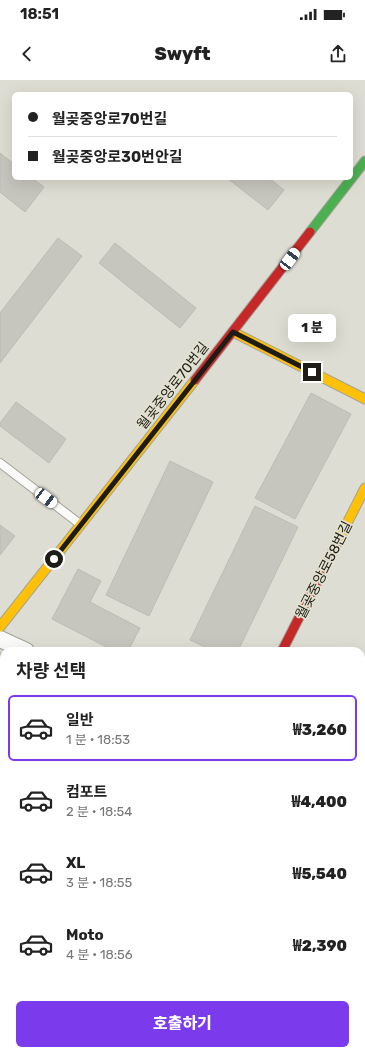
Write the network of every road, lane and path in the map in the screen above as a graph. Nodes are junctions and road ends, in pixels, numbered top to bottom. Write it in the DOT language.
graph roads {
  1 [pos="365,161"];
  2 [pos="353,177"];
  3 [pos="350,180"];
  4 [pos="233,332"];
  5 [pos="365,398"];
  6 [pos="0,462"];
  7 [pos="365,488"];
  8 [pos="81,525"];
  9 [pos="0,627"];
  10 [pos="0,639"];
  11 [pos="17,647"];
  12 [pos="284,647"];
  1 -- 2 [label="street, 월곶중앙로70번길"];
  3 -- 4 [label="street, 월곶중앙로70번길"];
  4 -- 5 [label="street"];
  4 -- 8 [label="street, 월곶중앙로70번길"];
  6 -- 8 [label="lane"];
  7 -- 12 [label="street, 월곶중앙로58번길"];
  8 -- 9 [label="street, 월곶중앙로70번길"];
  10 -- 11 [label="street"];
}
